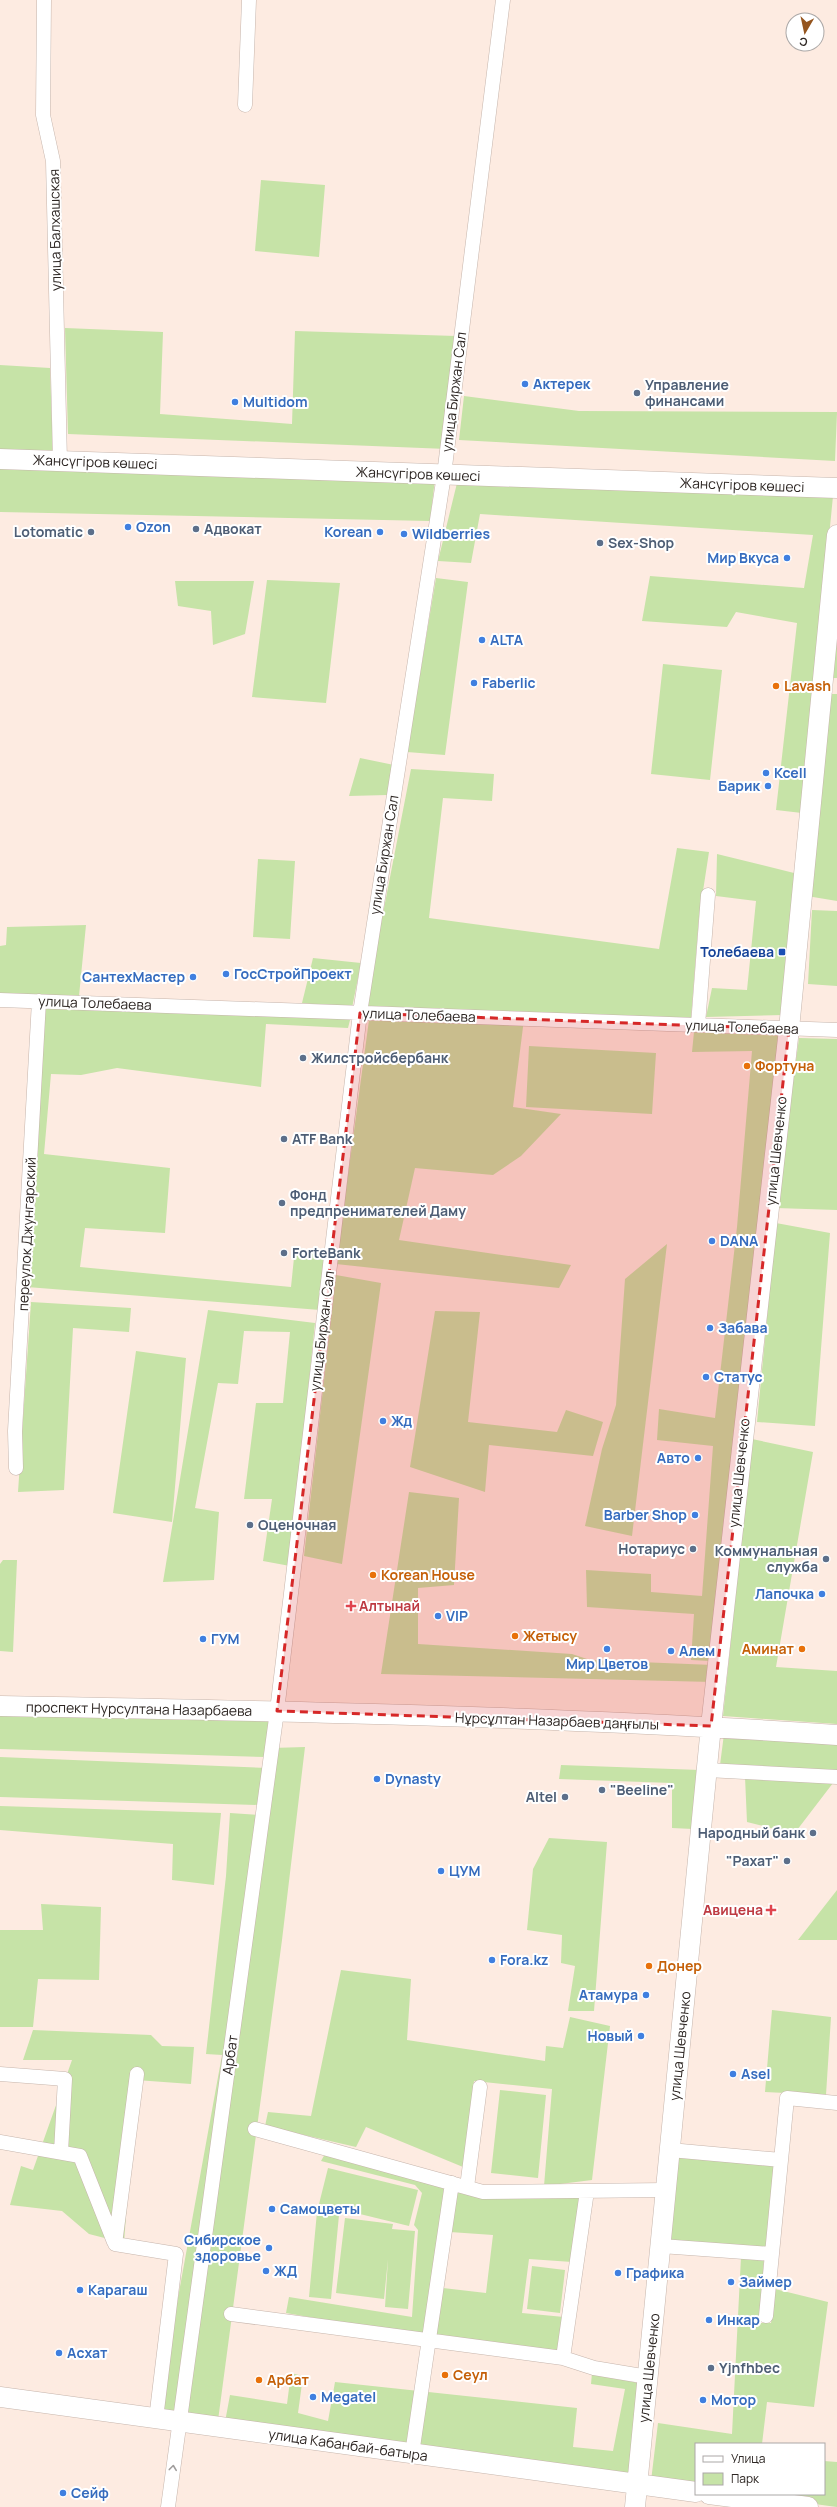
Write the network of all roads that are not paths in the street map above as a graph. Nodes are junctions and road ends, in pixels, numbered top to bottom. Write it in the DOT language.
graph roads {
  1 [pos="44,0"];
  2 [pos="249,0"];
  3 [pos="503,0"];
  4 [pos="245,105"];
  5 [pos="0,460"];
  6 [pos="60,461"];
  7 [pos="444,475"];
  8 [pos="837,488"];
  9 [pos="837,534"];
  10 [pos="708,895"];
  11 [pos="0,1000"];
  12 [pos="39,1001"];
  13 [pos="360,1013"];
  14 [pos="698,1025"];
  15 [pos="789,1028"];
  16 [pos="837,1030"];
  17 [pos="16,1468"];
  18 [pos="0,1706"];
  19 [pos="277,1711"];
  20 [pos="711,1726"];
  21 [pos="837,1734"];
  22 [pos="707,1770"];
  23 [pos="837,1777"];
  24 [pos="0,2074"];
  25 [pos="137,2074"];
  26 [pos="480,2086"];
  27 [pos="837,2103"];
  28 [pos="255,2129"];
  29 [pos="0,2142"];
  30 [pos="670,2150"];
  31 [pos="61,2152"];
  32 [pos="781,2160"];
  33 [pos="452,2183"];
  34 [pos="466,2187"];
  35 [pos="666,2190"];
  36 [pos="587,2191"];
  37 [pos="115,2244"];
  38 [pos="661,2246"];
  39 [pos="772,2254"];
  40 [pos="231,2314"];
  41 [pos="766,2316"];
  42 [pos="429,2342"];
  43 [pos="563,2358"];
  44 [pos="648,2377"];
  45 [pos="0,2397"];
  46 [pos="156,2419"];
  47 [pos="179,2423"];
  48 [pos="412,2454"];
  49 [pos="637,2485"];
  50 [pos="695,2492"];
  51 [pos="717,2495"];
  52 [pos="168,2507"];
  53 [pos="635,2507"];
  54 [pos="808,2507"];
  1 -- 6 [label="street, улица Балхашская"];
  2 -- 4 [label="street"];
  3 -- 7 [label="street, улица Биржан Сал"];
  5 -- 6 [label="main road, Жансүгіров көшесі"];
  6 -- 7 [label="main road, Жансүгіров көшесі"];
  7 -- 8 [label="main road, Жансүгіров көшесі"];
  7 -- 13 [label="street, улица Биржан Сал"];
  9 -- 15 [label="main road, улица Шевченко"];
  10 -- 14 [label="street"];
  11 -- 12 [label="street, улица Толебаева"];
  12 -- 13 [label="street, улица Толебаева"];
  12 -- 17 [label="street, переулок Джунгарский"];
  13 -- 14 [label="street, улица Толебаева"];
  13 -- 19 [label="street, улица Биржан Сал"];
  14 -- 15 [label="street, улица Толебаева"];
  15 -- 16 [label="street, улица Толебаева"];
  15 -- 20 [label="main road, улица Шевченко"];
  18 -- 19 [label="main road, проспект Нурсултана Назарбаева"];
  19 -- 20 [label="main road, Нұрсұлтан Назарбаев даңғылы"];
  19 -- 47 [label="street, Арбат"];
  20 -- 21 [label="main road, Нұрсұлтан Назарбаев даңғылы"];
  20 -- 22 [label="main road, улица Шевченко"];
  22 -- 23 [label="street"];
  22 -- 30 [label="main road, улица Шевченко"];
  24 -- 31 [label="street"];
  25 -- 37 [label="street"];
  26 -- 34 [label="street"];
  27 -- 32 [label="street"];
  28 -- 33 [label="street"];
  29 -- 31 [label="street"];
  30 -- 32 [label="street"];
  30 -- 35 [label="main road, улица Шевченко"];
  31 -- 37 [label="street"];
  32 -- 39 [label="street"];
  33 -- 34 [label="street"];
  33 -- 42 [label="street"];
  34 -- 36 [label="street"];
  35 -- 36 [label="street"];
  35 -- 38 [label="main road, улица Шевченко"];
  36 -- 43 [label="street"];
  37 -- 46 [label="street"];
  38 -- 39 [label="street"];
  38 -- 44 [label="main road, улица Шевченко"];
  39 -- 41 [label="street"];
  40 -- 42 [label="street"];
  42 -- 43 [label="street"];
  42 -- 48 [label="street"];
  43 -- 44 [label="street"];
  44 -- 49 [label="main road, улица Шевченко"];
  45 -- 46 [label="main road, улица Кабанбай-батыра"];
  46 -- 47 [label="main road, улица Кабанбай-батыра"];
  47 -- 48 [label="main road, улица Кабанбай-батыра"];
  52 -- 47 [label="street, one-way"];
  48 -- 49 [label="main road, улица Кабанбай-батыра"];
  49 -- 50 [label="main road, улица Кабанбай-батыра"];
  49 -- 53 [label="main road, улица Шевченко"];
  51 -- 54 [label="main road"];
}
